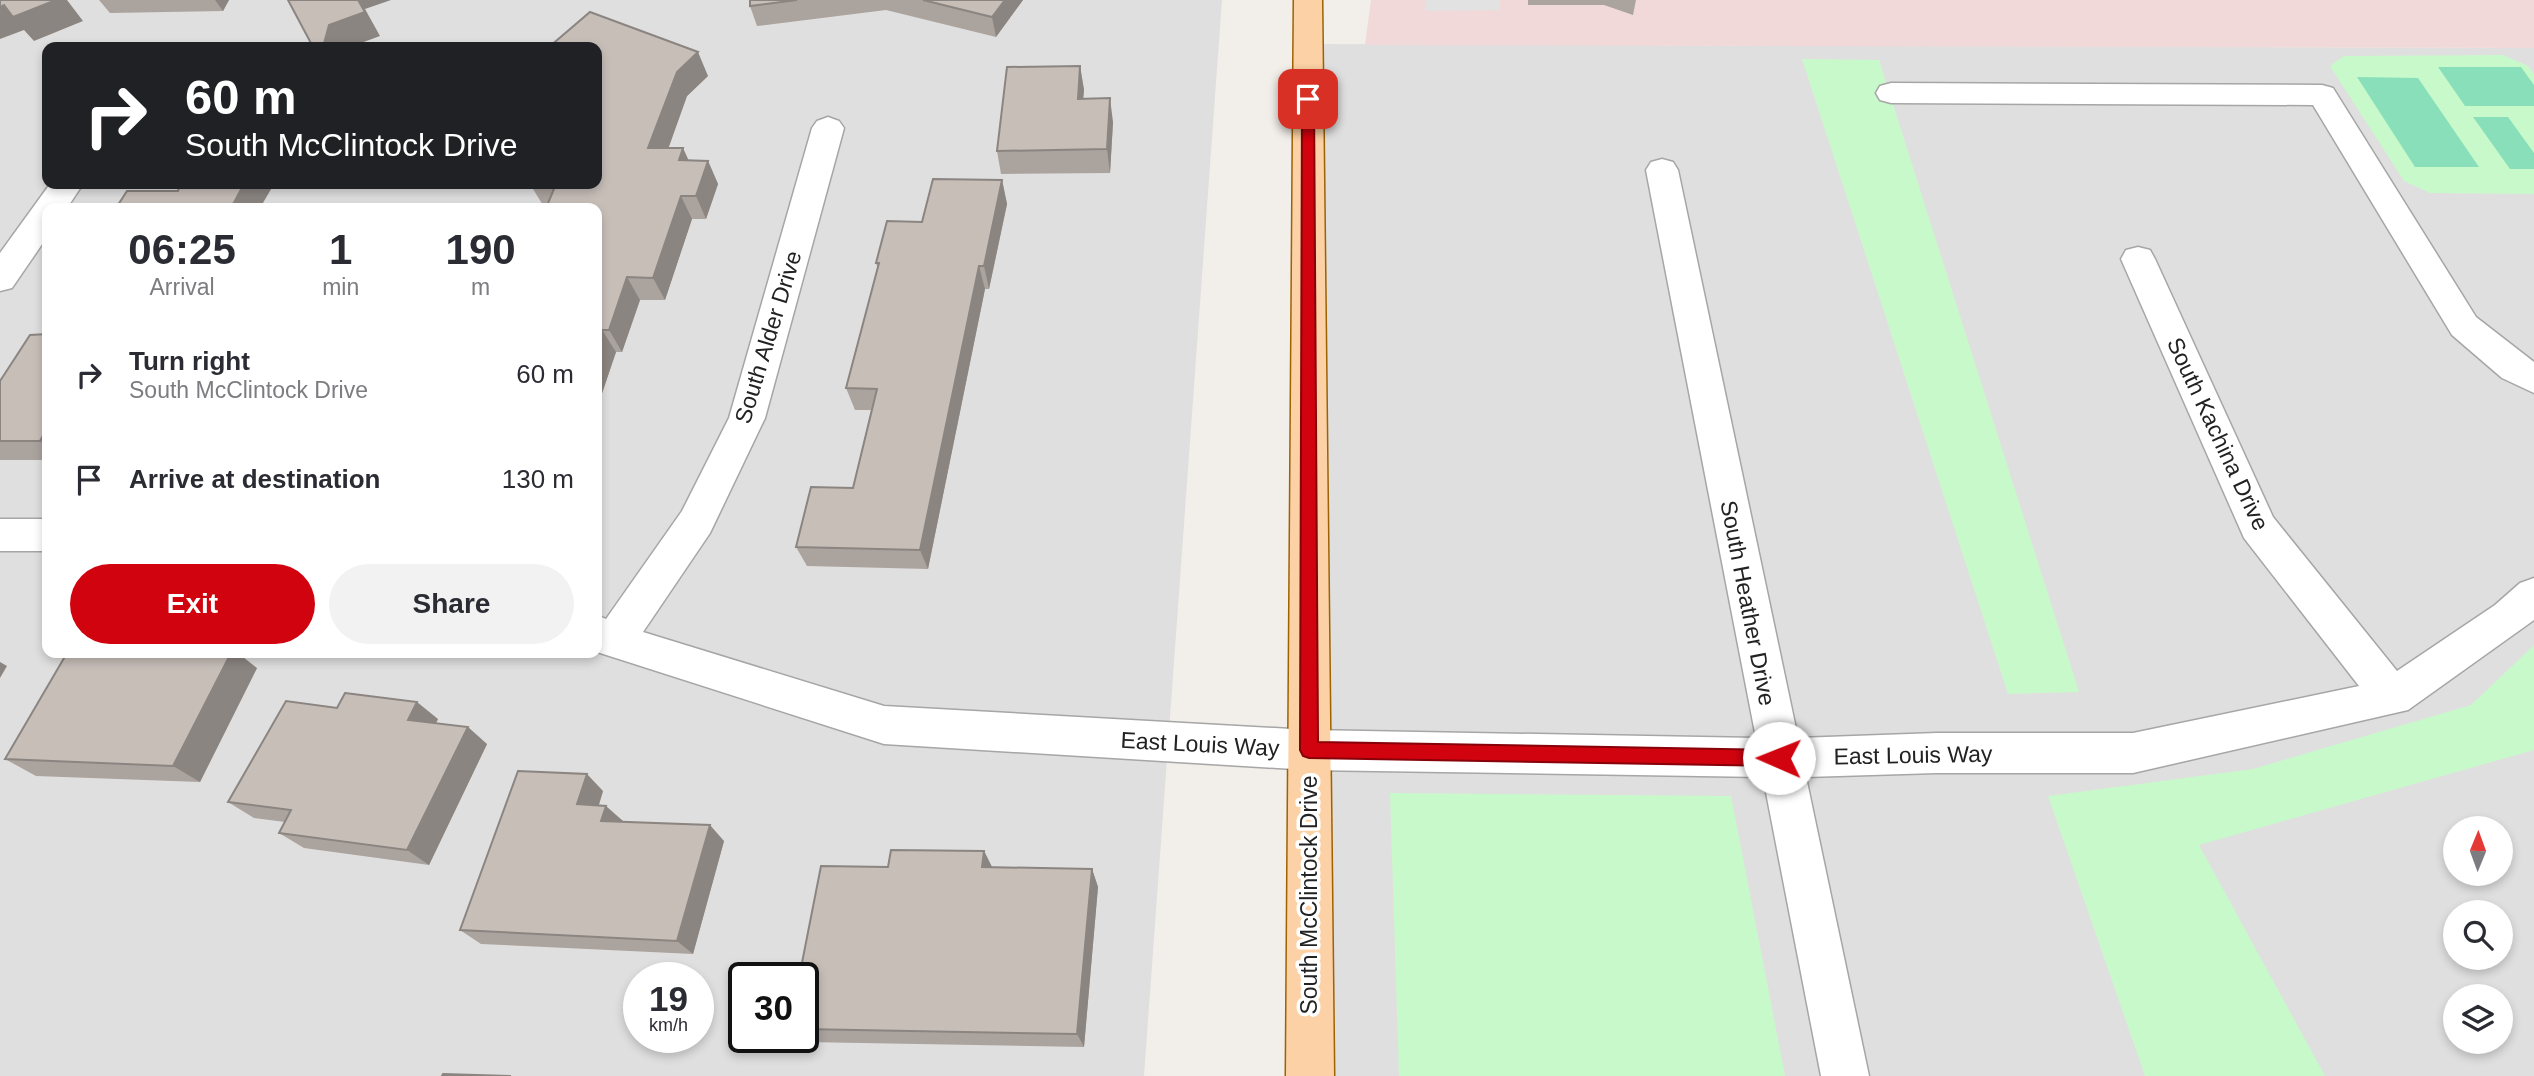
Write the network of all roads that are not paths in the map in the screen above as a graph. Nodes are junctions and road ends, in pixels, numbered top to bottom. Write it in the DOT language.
graph roads {
  1 [pos="1308,0"];
  2 [pos="1891,93"];
  3 [pos="828,128"];
  4 [pos="1661,170"];
  5 [pos="42,220"];
  6 [pos="2138,259"];
  7 [pos="0,279"];
  8 [pos="2534,379"];
  9 [pos="0,535"];
  10 [pos="42,535"];
  11 [pos="2534,595"];
  12 [pos="605,637"];
  13 [pos="2393,697"];
  14 [pos="1309,750"];
  15 [pos="1779,758"];
  16 [pos="1310,1076"];
  17 [pos="1845,1076"];
  1 -- 14 [label="main road, South McClintock Drive"];
  2 -- 8 [label="street"];
  3 -- 12 [label="street, South Alder Drive"];
  4 -- 15 [label="street, South Heather Drive"];
  5 -- 7 [label="street"];
  6 -- 13 [label="street, South Kachina Drive"];
  9 -- 10 [label="street"];
  11 -- 13 [label="street, East Louis Way"];
  12 -- 14 [label="street, East Louis Way"];
  13 -- 15 [label="street, East Louis Way"];
  14 -- 15 [label="street, East Louis Way"];
  14 -- 16 [label="main road, South McClintock Drive"];
  15 -- 17 [label="street, South Heather Drive"];
}
